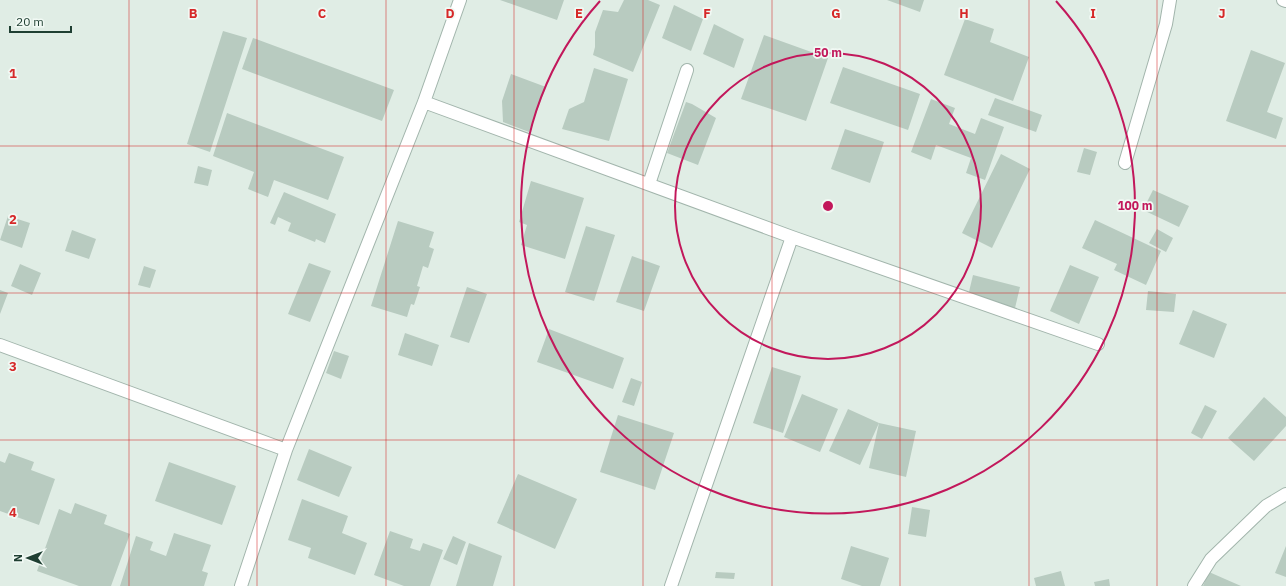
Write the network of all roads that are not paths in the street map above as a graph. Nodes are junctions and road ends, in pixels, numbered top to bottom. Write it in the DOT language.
graph roads {
  1 [pos="460,0"];
  2 [pos="1170,0"];
  3 [pos="1283,0"];
  4 [pos="1286,1"];
  5 [pos="687,70"];
  6 [pos="424,102"];
  7 [pos="1125,163"];
  8 [pos="648,184"];
  9 [pos="792,237"];
  10 [pos="1098,344"];
  11 [pos="0,345"];
  12 [pos="286,450"];
  13 [pos="1286,494"];
  14 [pos="241,586"];
  15 [pos="671,586"];
  16 [pos="1194,586"];
  1 -- 6 [label="street"];
  2 -- 7 [label="street"];
  3 -- 4 [label="street"];
  5 -- 8 [label="street"];
  6 -- 8 [label="street"];
  6 -- 12 [label="street"];
  8 -- 9 [label="street"];
  9 -- 10 [label="street"];
  9 -- 15 [label="street"];
  11 -- 12 [label="street"];
  12 -- 14 [label="street"];
  13 -- 16 [label="street"];
}
